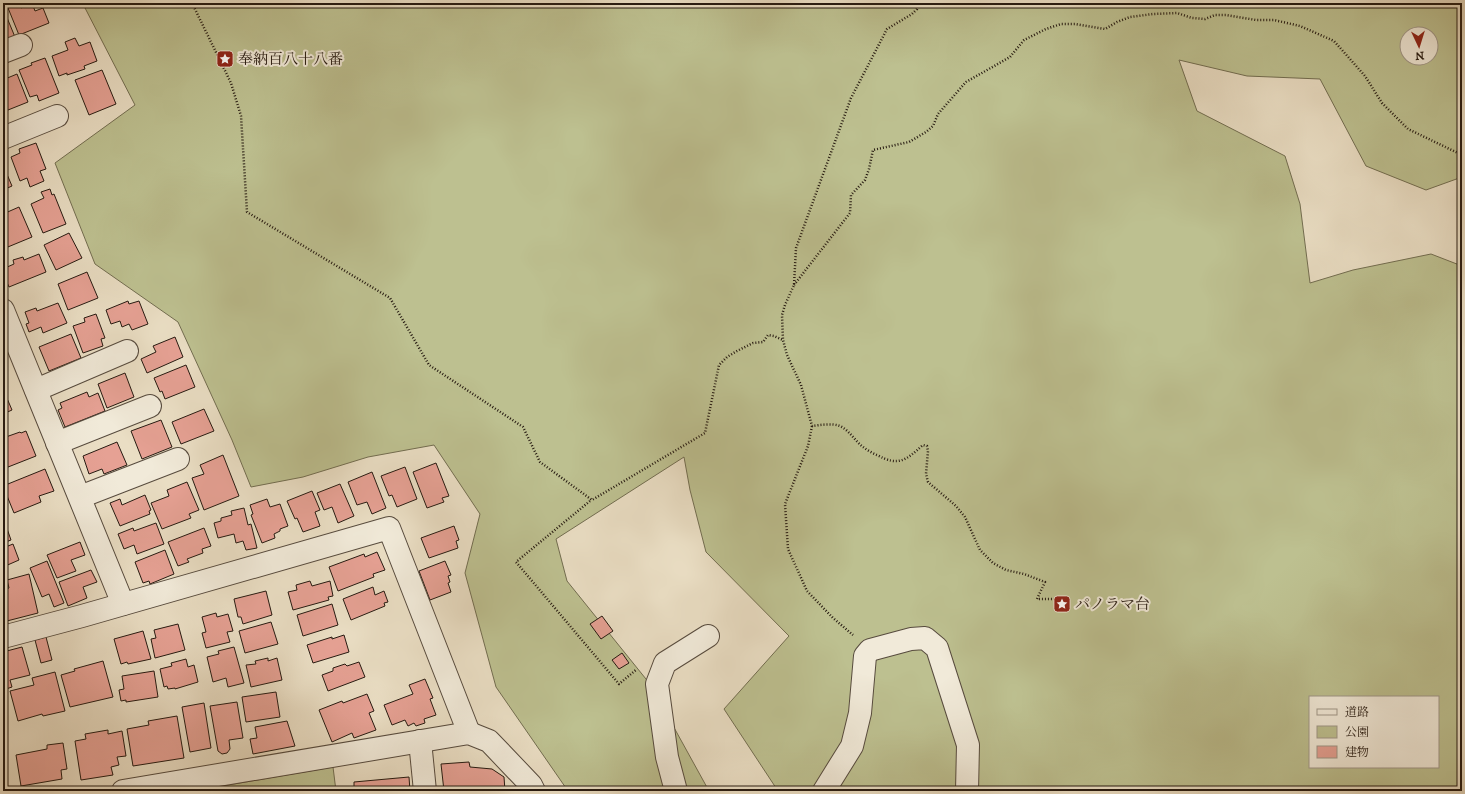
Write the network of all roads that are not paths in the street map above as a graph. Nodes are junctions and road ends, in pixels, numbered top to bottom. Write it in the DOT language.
graph roads {
  1 [pos="57,116"];
  2 [pos="3,138"];
  3 [pos="3,310"];
  4 [pos="128,352"];
  5 [pos="36,390"];
  6 [pos="150,406"];
  7 [pos="57,443"];
  8 [pos="178,458"];
  9 [pos="80,497"];
  10 [pos="123,604"];
  11 [pos="708,636"];
  12 [pos="3,637"];
  13 [pos="469,733"];
  14 [pos="420,741"];
  15 [pos="123,791"];
  16 [pos="425,791"];
  17 [pos="534,791"];
  18 [pos="676,791"];
  19 [pos="824,791"];
  20 [pos="967,791"];
  1 -- 2 [label="street"];
  3 -- 5 [label="street"];
  4 -- 5 [label="street"];
  5 -- 7 [label="street"];
  6 -- 7 [label="street"];
  7 -- 9 [label="street"];
  8 -- 9 [label="street"];
  9 -- 10 [label="street"];
  10 -- 12 [label="street"];
  10 -- 13 [label="street"];
  11 -- 18 [label="street"];
  13 -- 14 [label="street"];
  13 -- 17 [label="street"];
  14 -- 15 [label="street"];
  14 -- 16 [label="street"];
  19 -- 20 [label="street"];
}
